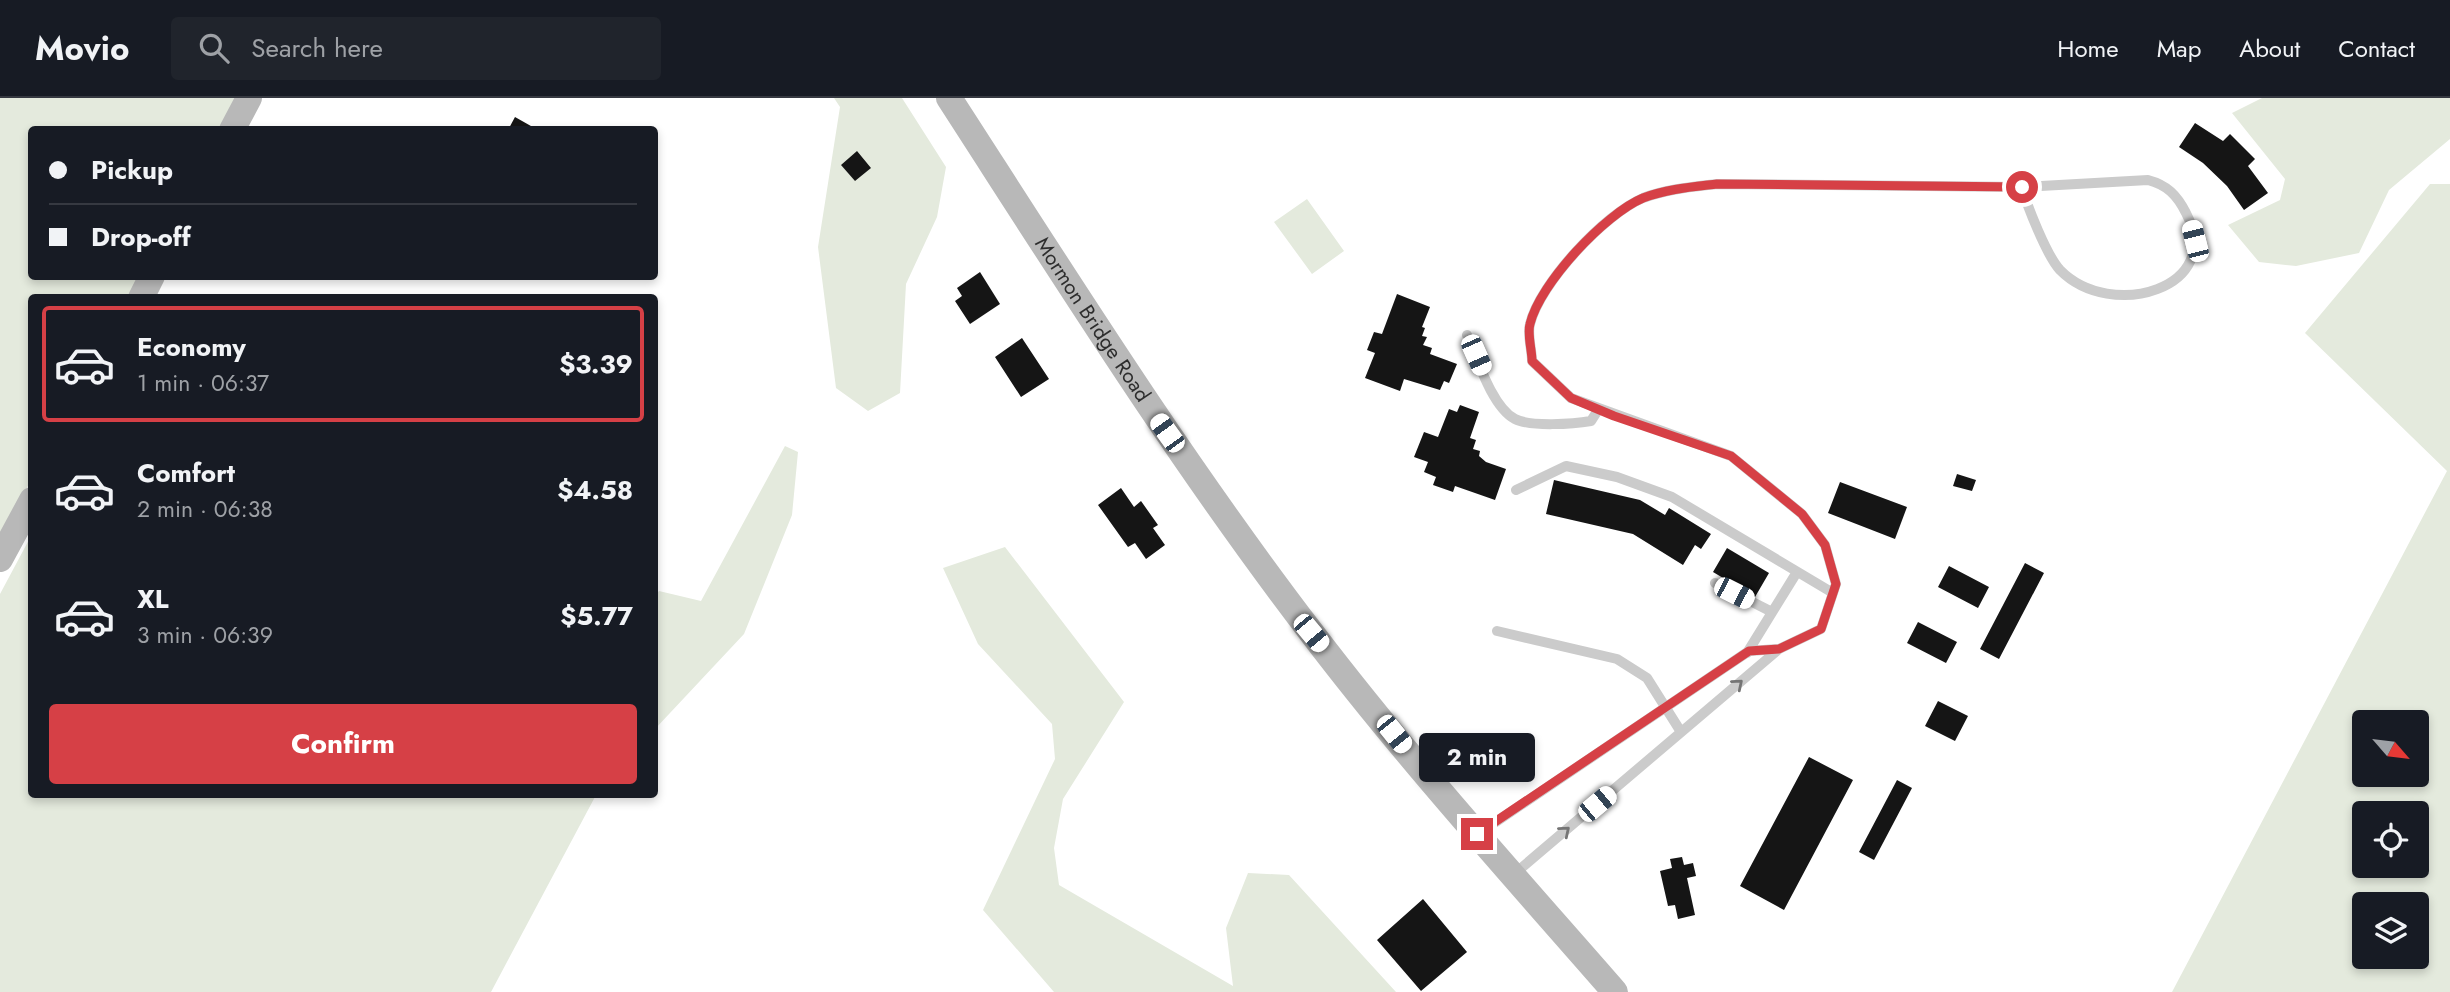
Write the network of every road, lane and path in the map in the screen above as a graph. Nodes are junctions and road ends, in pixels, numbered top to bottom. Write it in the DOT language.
graph roads {
  1 [pos="249,98"];
  2 [pos="949,98"];
  3 [pos="234,126"];
  4 [pos="2022,187"];
  5 [pos="1467,335"];
  6 [pos="1598,410"];
  7 [pos="1516,490"];
  8 [pos="28,507"];
  9 [pos="0,559"];
  10 [pos="1797,572"];
  11 [pos="1715,583"];
  12 [pos="1833,593"];
  13 [pos="1772,612"];
  14 [pos="1497,631"];
  15 [pos="1779,649"];
  16 [pos="1747,653"];
  17 [pos="1667,706"];
  18 [pos="1681,733"];
  19 [pos="1477,834"];
  20 [pos="1513,875"];
  21 [pos="1615,992"];
  1 -- 3 [label="main road"];
  2 -- 19 [label="main road, Mormon Bridge Road"];
  4 -- 4 [label="lane"];
  4 -- 6 [label="lane"];
  5 -- 6 [label="lane"];
  6 -- 12 [label="lane"];
  7 -- 10 [label="lane"];
  8 -- 9 [label="main road"];
  10 -- 12 [label="lane"];
  10 -- 13 [label="lane"];
  11 -- 13 [label="lane"];
  12 -- 15 [label="lane"];
  13 -- 16 [label="lane"];
  14 -- 17 [label="lane"];
  15 -- 16 [label="lane"];
  18 -- 15 [label="lane, one-way"];
  16 -- 17 [label="lane"];
  17 -- 18 [label="lane"];
  17 -- 19 [label="lane"];
  20 -- 18 [label="lane, one-way"];
  19 -- 20 [label="main road, Mormon Bridge Road"];
  20 -- 21 [label="main road, Mormon Bridge Road"];
}
